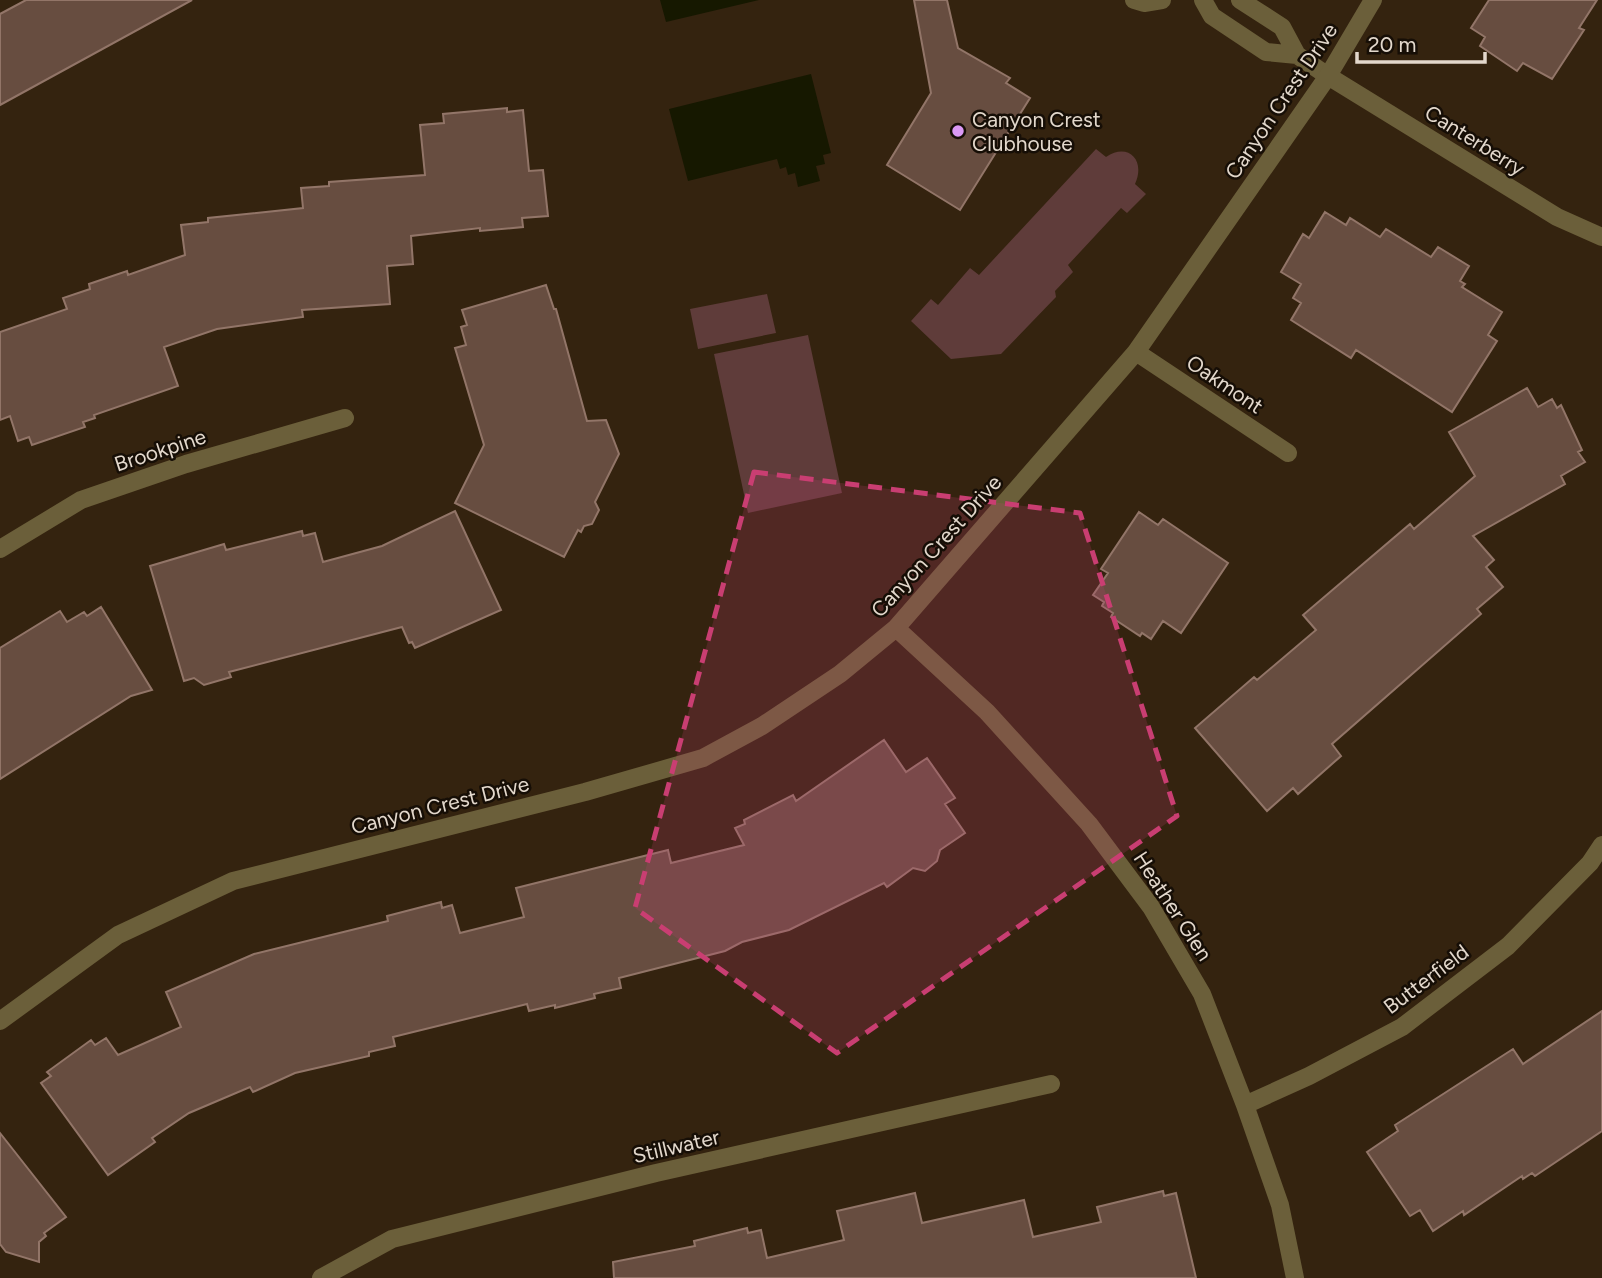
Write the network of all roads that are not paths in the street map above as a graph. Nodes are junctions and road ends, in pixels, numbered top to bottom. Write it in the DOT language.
graph roads {
  1 [pos="1134,0"];
  2 [pos="1162,0"];
  3 [pos="1203,0"];
  4 [pos="1240,0"];
  5 [pos="1373,0"];
  6 [pos="1297,55"];
  7 [pos="1328,76"];
  8 [pos="1602,237"];
  9 [pos="1136,352"];
  10 [pos="345,418"];
  11 [pos="1288,453"];
  12 [pos="0,549"];
  13 [pos="896,628"];
  14 [pos="1602,845"];
  15 [pos="0,1021"];
  16 [pos="1051,1084"];
  17 [pos="1245,1105"];
  18 [pos="321,1278"];
  19 [pos="1295,1278"];
  1 -- 2 [label="street"];
  3 -- 6 [label="street"];
  4 -- 6 [label="street"];
  5 -- 7 [label="street, Canyon Crest Drive"];
  6 -- 7 [label="street, Canterberry"];
  7 -- 8 [label="street, Canterberry"];
  7 -- 9 [label="street, Canyon Crest Drive"];
  9 -- 11 [label="street, Oakmont"];
  9 -- 13 [label="street, Canyon Crest Drive"];
  10 -- 12 [label="street, Brookpine"];
  13 -- 15 [label="street, Canyon Crest Drive"];
  13 -- 17 [label="street, Heather Glen"];
  14 -- 17 [label="street, Butterfield"];
  16 -- 18 [label="street, Stillwater"];
  17 -- 19 [label="street, Heather Glen"];
}
